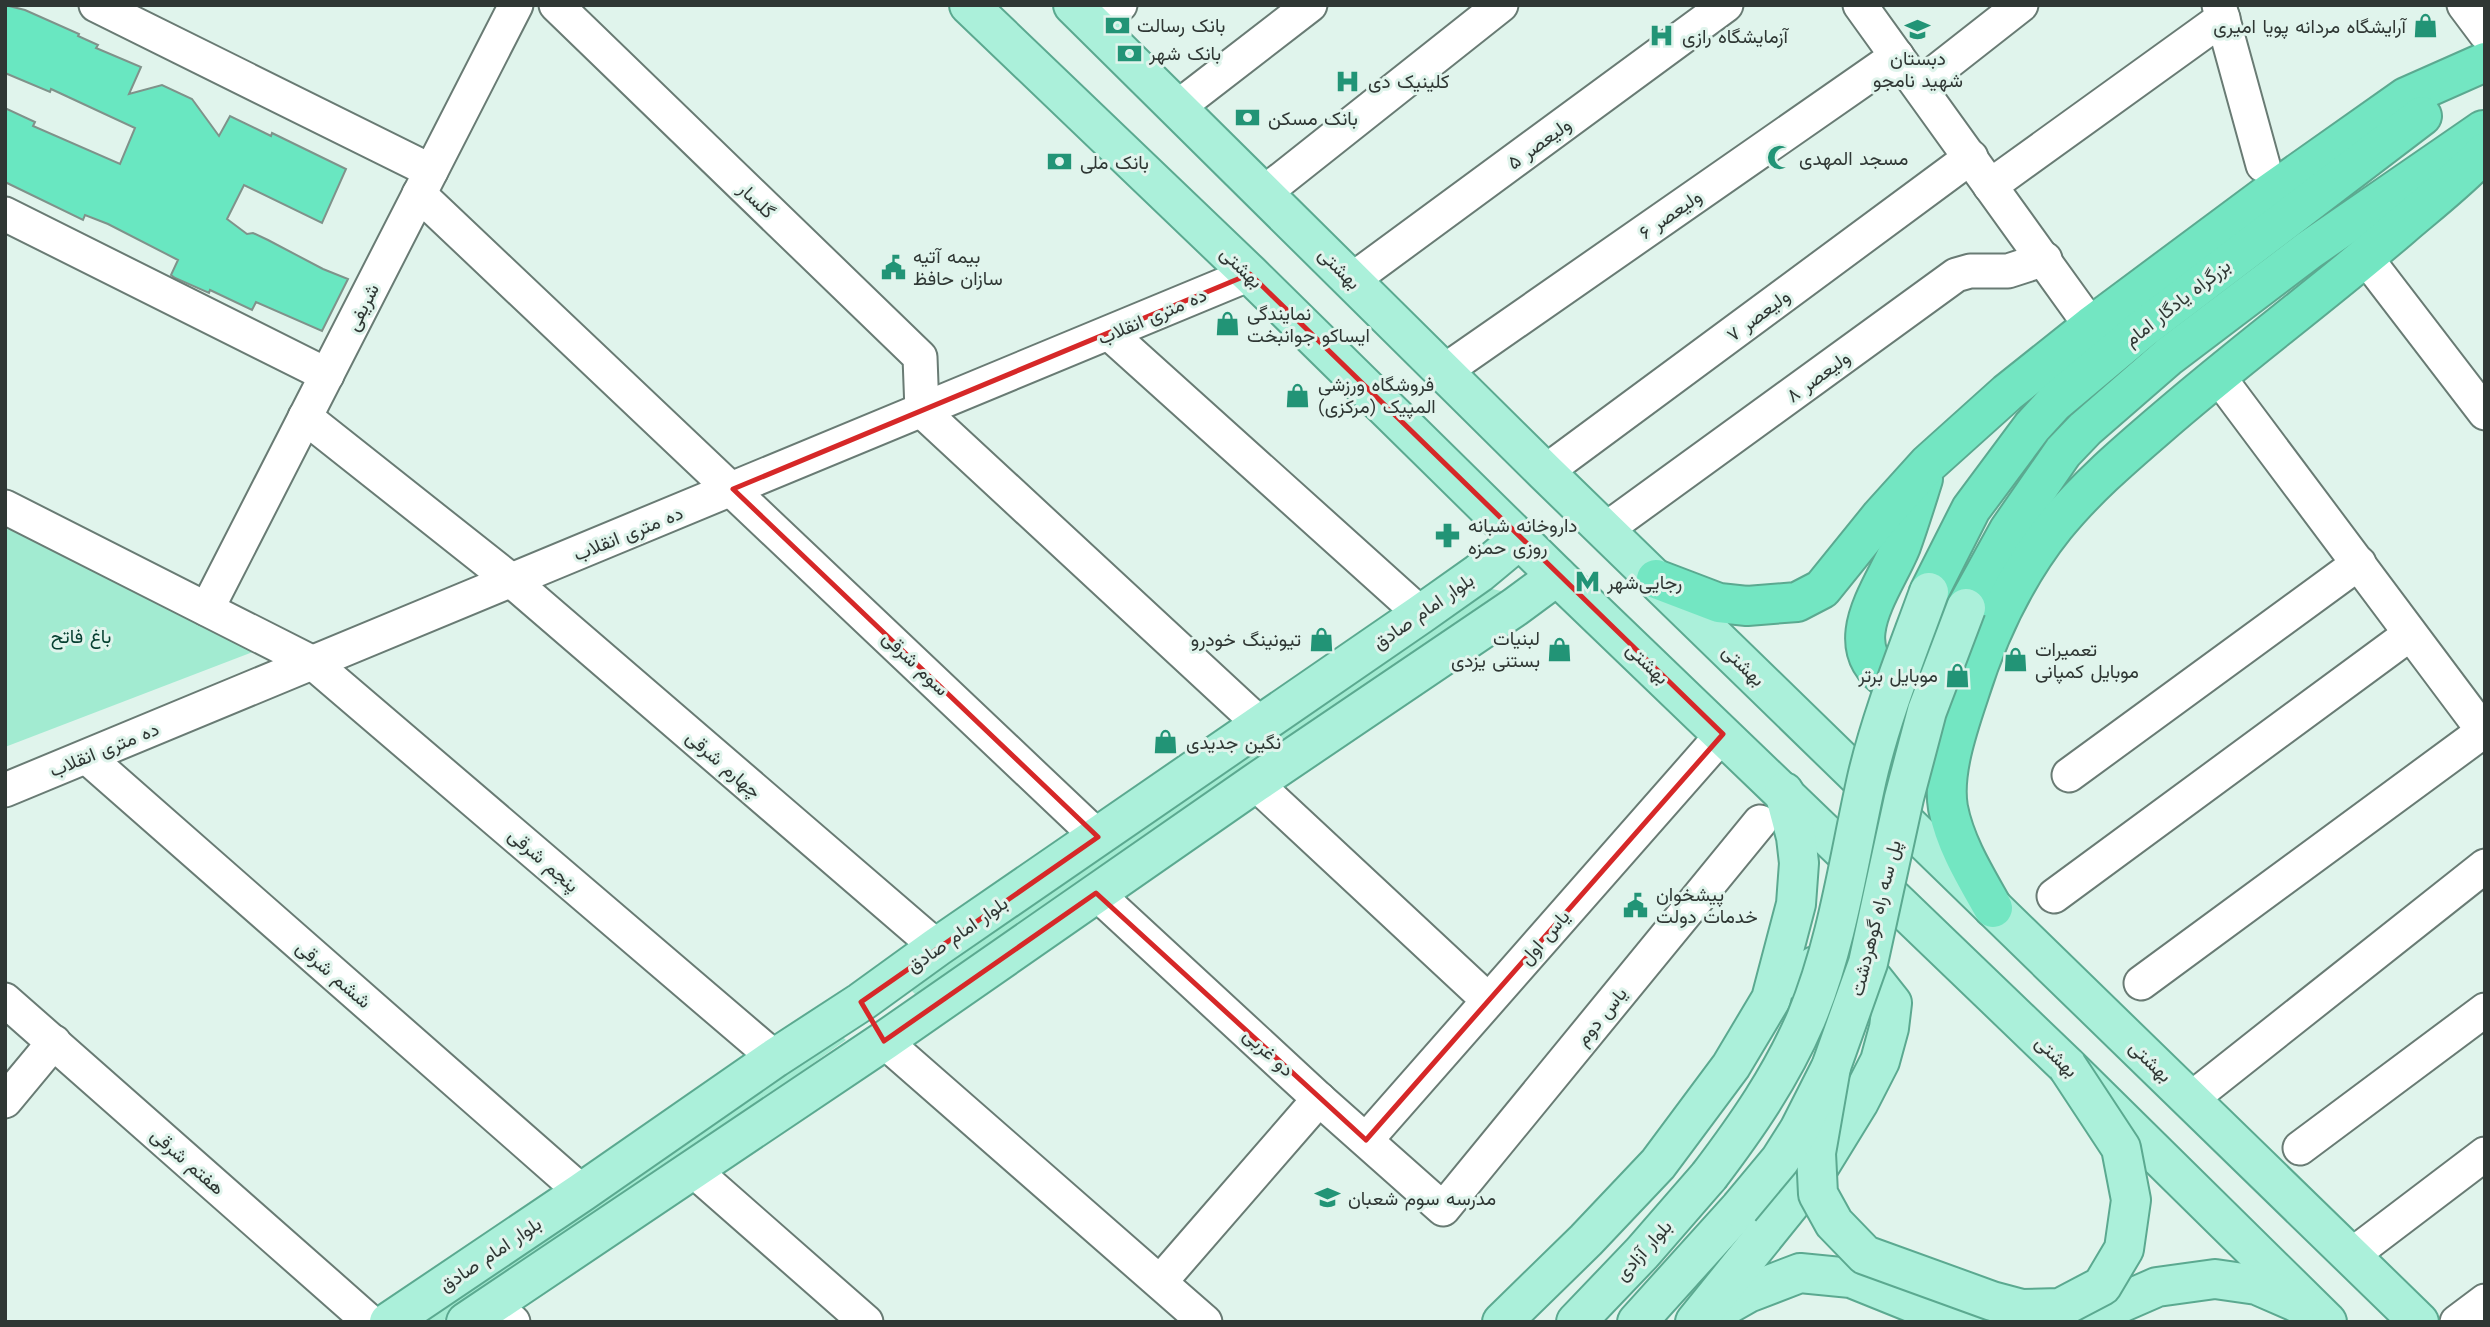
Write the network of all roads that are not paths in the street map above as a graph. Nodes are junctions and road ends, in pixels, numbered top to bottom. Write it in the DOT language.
graph roads {
  1 [pos="96,5"];
  2 [pos="516,5"];
  3 [pos="556,5"];
  4 [pos="968,5"];
  5 [pos="1310,5"];
  6 [pos="1501,5"];
  7 [pos="1726,5"];
  8 [pos="1860,5"];
  9 [pos="2020,5"];
  10 [pos="2464,5"];
  11 [pos="1096,12"];
  12 [pos="2221,12"];
  13 [pos="2485,33"];
  14 [pos="1897,56"];
  15 [pos="2485,62"];
  16 [pos="2485,68"];
  17 [pos="1919,85"];
  18 [pos="1178,107"];
  19 [pos="2485,128"];
  20 [pos="2485,152"];
  21 [pos="1970,157"];
  22 [pos="2263,165"];
  23 [pos="425,183"];
  24 [pos="1990,186"];
  25 [pos="1264,193"];
  26 [pos="5,214"];
  27 [pos="2365,258"];
  28 [pos="2045,259"];
  29 [pos="1250,274"];
  30 [pos="1352,280"];
  31 [pos="2091,326"];
  32 [pos="1110,334"];
  33 [pos="1443,372"];
  34 [pos="327,375"];
  35 [pos="2217,375"];
  36 [pos="922,411"];
  37 [pos="2485,413"];
  38 [pos="305,418"];
  39 [pos="1928,464"];
  40 [pos="1545,472"];
  41 [pos="733,489"];
  42 [pos="5,507"];
  43 [pos="1605,530"];
  44 [pos="1520,539"];
  45 [pos="2359,563"];
  46 [pos="1479,573"];
  47 [pos="1557,576"];
  48 [pos="1656,579"];
  49 [pos="512,580"];
  50 [pos="1929,592"];
  51 [pos="1515,607"];
  52 [pos="1966,608"];
  53 [pos="207,609"];
  54 [pos="1420,614"];
  55 [pos="2410,634"];
  56 [pos="313,663"];
  57 [pos="1975,674"];
  58 [pos="1261,725"];
  59 [pos="2484,731"];
  60 [pos="1723,734"];
  61 [pos="87,757"];
  62 [pos="2069,775"];
  63 [pos="1255,783"];
  64 [pos="5,790"];
  65 [pos="1784,792"];
  66 [pos="1760,822"];
  67 [pos="1098,837"];
  68 [pos="2485,866"];
  69 [pos="1096,893"];
  70 [pos="2054,896"];
  71 [pos="1993,908"];
  72 [pos="937,947"];
  73 [pos="2141,983"];
  74 [pos="1771,999"];
  75 [pos="5,1000"];
  76 [pos="1488,1000"];
  77 [pos="861,1002"];
  78 [pos="2485,1010"];
  79 [pos="884,1041"];
  80 [pos="54,1042"];
  81 [pos="775,1058"];
  82 [pos="2067,1066"];
  83 [pos="1830,1067"];
  84 [pos="1320,1099"];
  85 [pos="2191,1099"];
  86 [pos="5,1101"];
  87 [pos="1366,1140"];
  88 [pos="2300,1148"];
  89 [pos="2485,1154"];
  90 [pos="692,1169"];
  91 [pos="1709,1176"];
  92 [pos="582,1192"];
  93 [pos="1443,1209"];
  94 [pos="2352,1255"];
  95 [pos="1160,1282"];
  96 [pos="2485,1301"];
  97 [pos="490,1316"];
  98 [pos="2322,1317"];
  99 [pos="370,1322"];
  100 [pos="389,1322"];
  101 [pos="866,1322"];
  102 [pos="1205,1322"];
  103 [pos="1502,1322"];
  104 [pos="1576,1322"];
  105 [pos="1637,1322"];
  106 [pos="1696,1322"];
  107 [pos="1979,1322"];
  108 [pos="2077,1322"];
  109 [pos="2419,1322"];
  110 [pos="2457,1322"];
  1 -- 23 [label="street, سوم شرقی"];
  2 -- 23 [label="street, شریفی"];
  3 -- 36 [label="street, گلسار"];
  4 -- 29 [label="main road, بهشتى"];
  5 -- 18 [label="street"];
  6 -- 25 [label="street"];
  7 -- 30 [label="street, ولیعصر ۵"];
  8 -- 14 [label="street"];
  9 -- 17 [label="street"];
  10 -- 13 [label="street"];
  11 -- 18 [label="main road, بهشتی"];
  12 -- 22 [label="street"];
  12 -- 24 [label="street"];
  14 -- 17 [label="street"];
  14 -- 33 [label="street, ولیعصر ۶"];
  15 -- 31 [label="highway"];
  16 -- 50 [label="highway, بزرگراه یادگار امام"];
  17 -- 21 [label="street"];
  18 -- 25 [label="main road, بهشتی"];
  19 -- 52 [label="highway, بزرگراه یادگار امام"];
  20 -- 27 [label="highway"];
  21 -- 24 [label="street"];
  21 -- 40 [label="street, ولیعصر ۷"];
  23 -- 34 [label="street, شریفی"];
  23 -- 41 [label="street, سوم شرقی"];
  24 -- 28 [label="street"];
  25 -- 30 [label="main road, بهشتی"];
  26 -- 34 [label="street"];
  27 -- 35 [label="highway"];
  27 -- 37 [label="street"];
  28 -- 31 [label="street"];
  28 -- 43 [label="street, ولیعصر ۸"];
  29 -- 32 [label="street, ده متری انقلاب"];
  29 -- 44 [label="main road, بهشتى"];
  30 -- 33 [label="main road, بهشتی"];
  31 -- 39 [label="highway"];
  32 -- 36 [label="street, ده متری انقلاب"];
  32 -- 54 [label="street"];
  33 -- 40 [label="main road, بهشتی"];
  34 -- 38 [label="street, شریفی"];
  35 -- 45 [label="street"];
  35 -- 57 [label="highway"];
  36 -- 41 [label="street, ده متری انقلاب"];
  36 -- 58 [label="street"];
  38 -- 49 [label="street, چهارم شرقی"];
  38 -- 53 [label="street, شریفی"];
  39 -- 48 [label="highway"];
  39 -- 57 [label="highway"];
  40 -- 43 [label="main road, بهشتی"];
  41 -- 49 [label="street, ده متری انقلاب"];
  41 -- 67 [label="street, سوم شرقی"];
  42 -- 53 [label="street, پنجم شرقی"];
  43 -- 48 [label="main road, بهشتی"];
  44 -- 46 [label="main road, بلوار امام صادق"];
  44 -- 47 [label="main road, بهشتى"];
  45 -- 55 [label="street"];
  45 -- 62 [label="street"];
  46 -- 51 [label="main road"];
  46 -- 54 [label="main road, بلوار امام صادق"];
  47 -- 51 [label="main road"];
  47 -- 60 [label="main road, بهشتى"];
  48 -- 71 [label="main road, بهشتی"];
  49 -- 56 [label="street, ده متری انقلاب"];
  49 -- 72 [label="street, چهارم شرقی"];
  50 -- 91 [label="main road, پل سه راه گوهردشت, bridge"];
  51 -- 63 [label="main road"];
  52 -- 83 [label="main road, پل سه راه گوهردشت, bridge"];
  53 -- 56 [label="street, پنجم شرقی"];
  54 -- 58 [label="main road, بلوار امام صادق"];
  55 -- 59 [label="street"];
  55 -- 70 [label="street"];
  56 -- 61 [label="street, ده متری انقلاب"];
  56 -- 81 [label="street, پنجم شرقی"];
  57 -- 71 [label="highway"];
  58 -- 67 [label="main road, بلوار امام صادق"];
  59 -- 73 [label="street"];
  60 -- 65 [label="main road, بهشتى"];
  60 -- 76 [label="street, یاس اول"];
  61 -- 64 [label="street, ده متری انقلاب"];
  61 -- 92 [label="street, ششم شرقی"];
  63 -- 69 [label="main road"];
  63 -- 76 [label="street"];
  65 -- 74 [label="main road"];
  65 -- 82 [label="main road, بهشتى"];
  66 -- 93 [label="street, یاس دوم"];
  67 -- 72 [label="main road, بلوار امام صادق"];
  68 -- 85 [label="street"];
  69 -- 79 [label="main road"];
  69 -- 84 [label="street, دو غربی"];
  71 -- 85 [label="main road, بهشتی"];
  72 -- 77 [label="main road, بلوار امام صادق"];
  74 -- 103 [label="main road"];
  74 -- 106 [label="main road"];
  75 -- 80 [label="street, هفتم شرقی"];
  76 -- 87 [label="street, یاس اول"];
  77 -- 79 [label="main road"];
  77 -- 81 [label="main road, بلوار امام صادق"];
  78 -- 88 [label="street"];
  79 -- 90 [label="main road"];
  79 -- 95 [label="street"];
  80 -- 86 [label="street"];
  80 -- 99 [label="street, هفتم شرقی"];
  81 -- 92 [label="main road, بلوار امام صادق"];
  82 -- 83 [label="main road, bridge"];
  82 -- 98 [label="main road, بهشتى"];
  83 -- 105 [label="main road, پل سه راه گوهردشت, bridge"];
  84 -- 87 [label="street, دو غربی"];
  84 -- 95 [label="street"];
  85 -- 94 [label="main road, بهشتی"];
  87 -- 93 [label="street, دو غربی"];
  89 -- 94 [label="street"];
  90 -- 97 [label="main road"];
  90 -- 101 [label="street"];
  91 -- 104 [label="main road, بلوار آزادی"];
  92 -- 100 [label="main road, بلوار امام صادق"];
  94 -- 109 [label="main road, بهشتی"];
  95 -- 102 [label="street"];
  96 -- 110 [label="street"];
  98 -- 108 [label="main road"];
  106 -- 107 [label="main road"];
}
